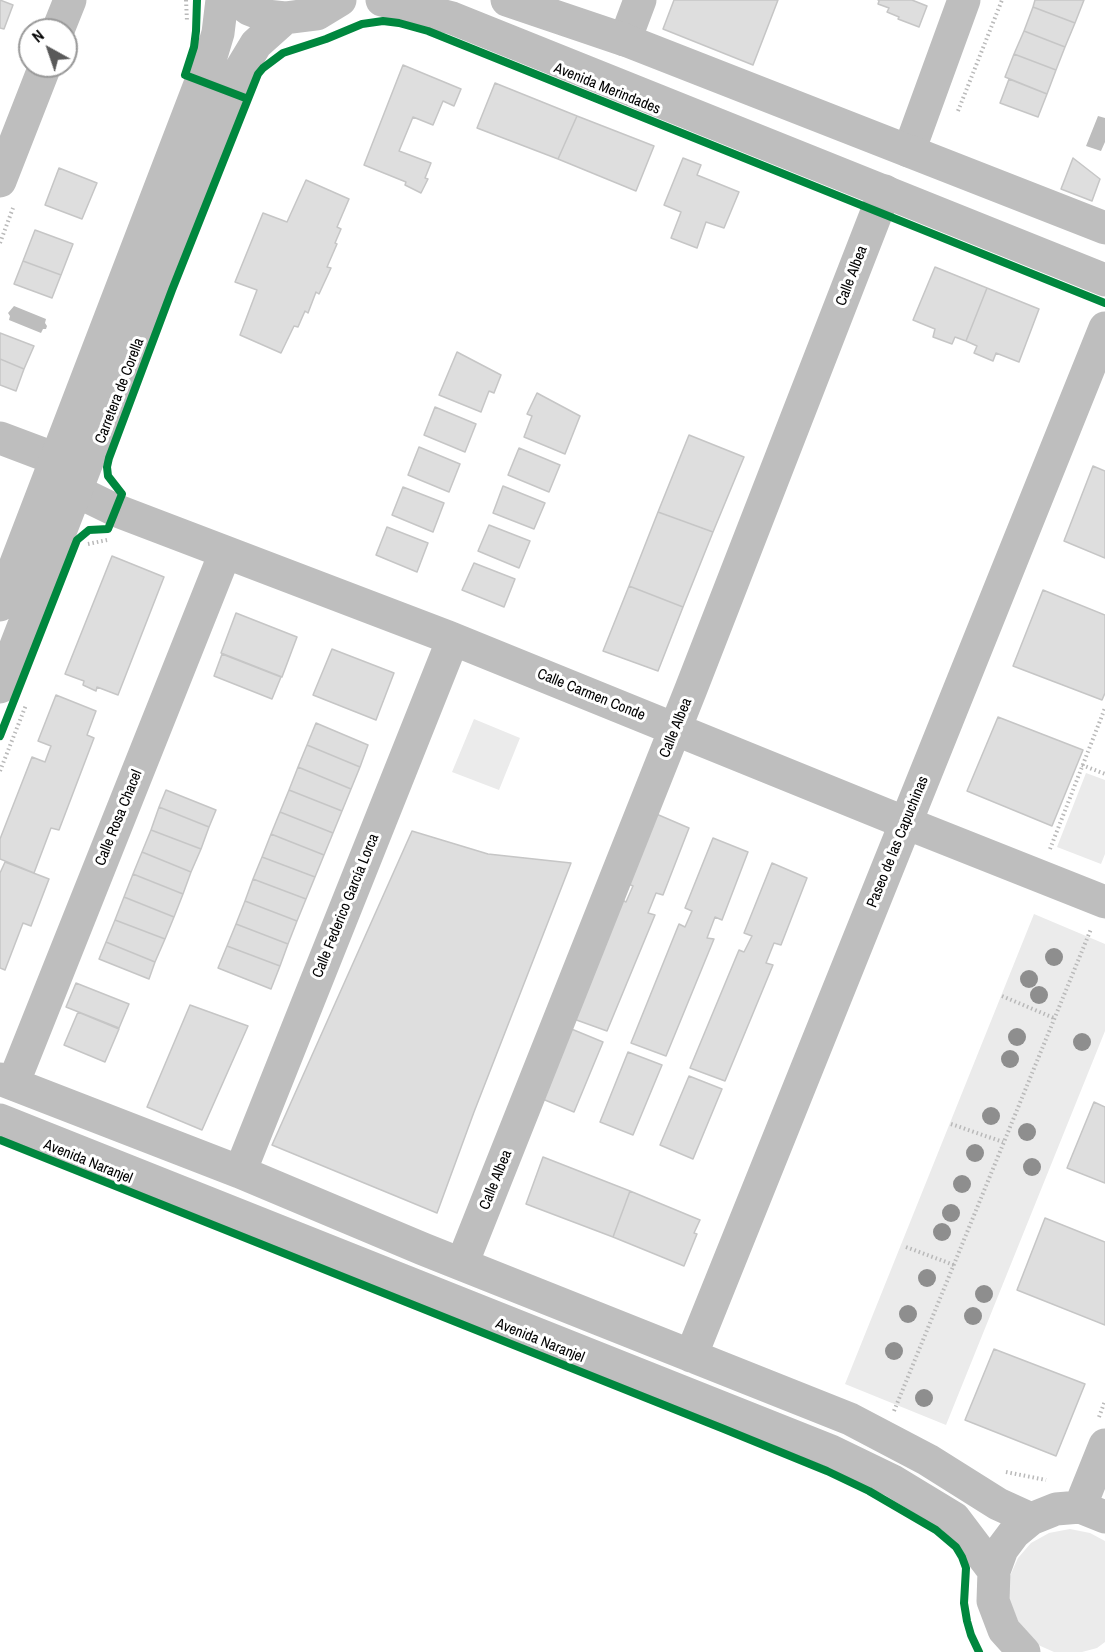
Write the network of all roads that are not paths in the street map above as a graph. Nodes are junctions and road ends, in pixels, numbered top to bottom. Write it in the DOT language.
graph roads {
  1 [pos="70,0"];
  2 [pos="222,0"];
  3 [pos="237,0"];
  4 [pos="340,0"];
  5 [pos="382,0"];
  6 [pos="507,0"];
  7 [pos="640,0"];
  8 [pos="964,0"];
  9 [pos="63,18"];
  10 [pos="285,18"];
  11 [pos="624,40"];
  12 [pos="40,78"];
  13 [pos="909,151"];
  14 [pos="0,181"];
  15 [pos="885,191"];
  16 [pos="1105,228"];
  17 [pos="1105,280"];
  18 [pos="1105,328"];
  19 [pos="0,438"];
  20 [pos="56,459"];
  21 [pos="76,491"];
  22 [pos="225,553"];
  23 [pos="0,605"];
  24 [pos="453,639"];
  25 [pos="15,691"];
  26 [pos="675,729"];
  27 [pos="906,823"];
  28 [pos="1102,916"];
  29 [pos="7,1081"];
  30 [pos="0,1120"];
  31 [pos="240,1172"];
  32 [pos="462,1264"];
  33 [pos="691,1356"];
  34 [pos="1100,1435"];
  35 [pos="1092,1512"];
  36 [pos="1031,1520"];
  37 [pos="994,1571"];
  38 [pos="1024,1652"];
  1 -- 9 [label="street"];
  2 -- 20 [label="street"];
  3 -- 10 [label="street"];
  4 -- 10 [label="street"];
  5 -- 15 [label="street, Avenida Merindades"];
  6 -- 11 [label="street"];
  7 -- 11 [label="street"];
  8 -- 13 [label="street"];
  10 -- 21 [label="street, Carretera de Corella"];
  11 -- 13 [label="street"];
  12 -- 14 [label="street"];
  13 -- 16 [label="street"];
  15 -- 17 [label="street, Avenida Merindades"];
  15 -- 26 [label="street, Calle Albea"];
  18 -- 27 [label="street, Paseo de las Capuchinas"];
  19 -- 20 [label="street"];
  20 -- 23 [label="street"];
  21 -- 22 [label="street, Calle Carmen Conde"];
  21 -- 25 [label="street, Carretera de Corella"];
  22 -- 24 [label="street, Calle Carmen Conde"];
  22 -- 29 [label="street, Calle Rosa Chacel"];
  24 -- 26 [label="street, Calle Carmen Conde"];
  24 -- 31 [label="street, Calle Federico García Lorca"];
  26 -- 27 [label="street, Calle Carmen Conde"];
  26 -- 32 [label="street, Calle Albea"];
  27 -- 28 [label="street, Calle Carmen Conde"];
  27 -- 33 [label="street, Paseo de las Capuchinas"];
  29 -- 31 [label="street"];
  30 -- 37 [label="street, Avenida Naranjel"];
  31 -- 32 [label="street"];
  32 -- 33 [label="street"];
  33 -- 36 [label="street"];
  34 -- 35 [label="street"];
  35 -- 36 [label="street"];
  36 -- 37 [label="street"];
  37 -- 38 [label="street"];
}
